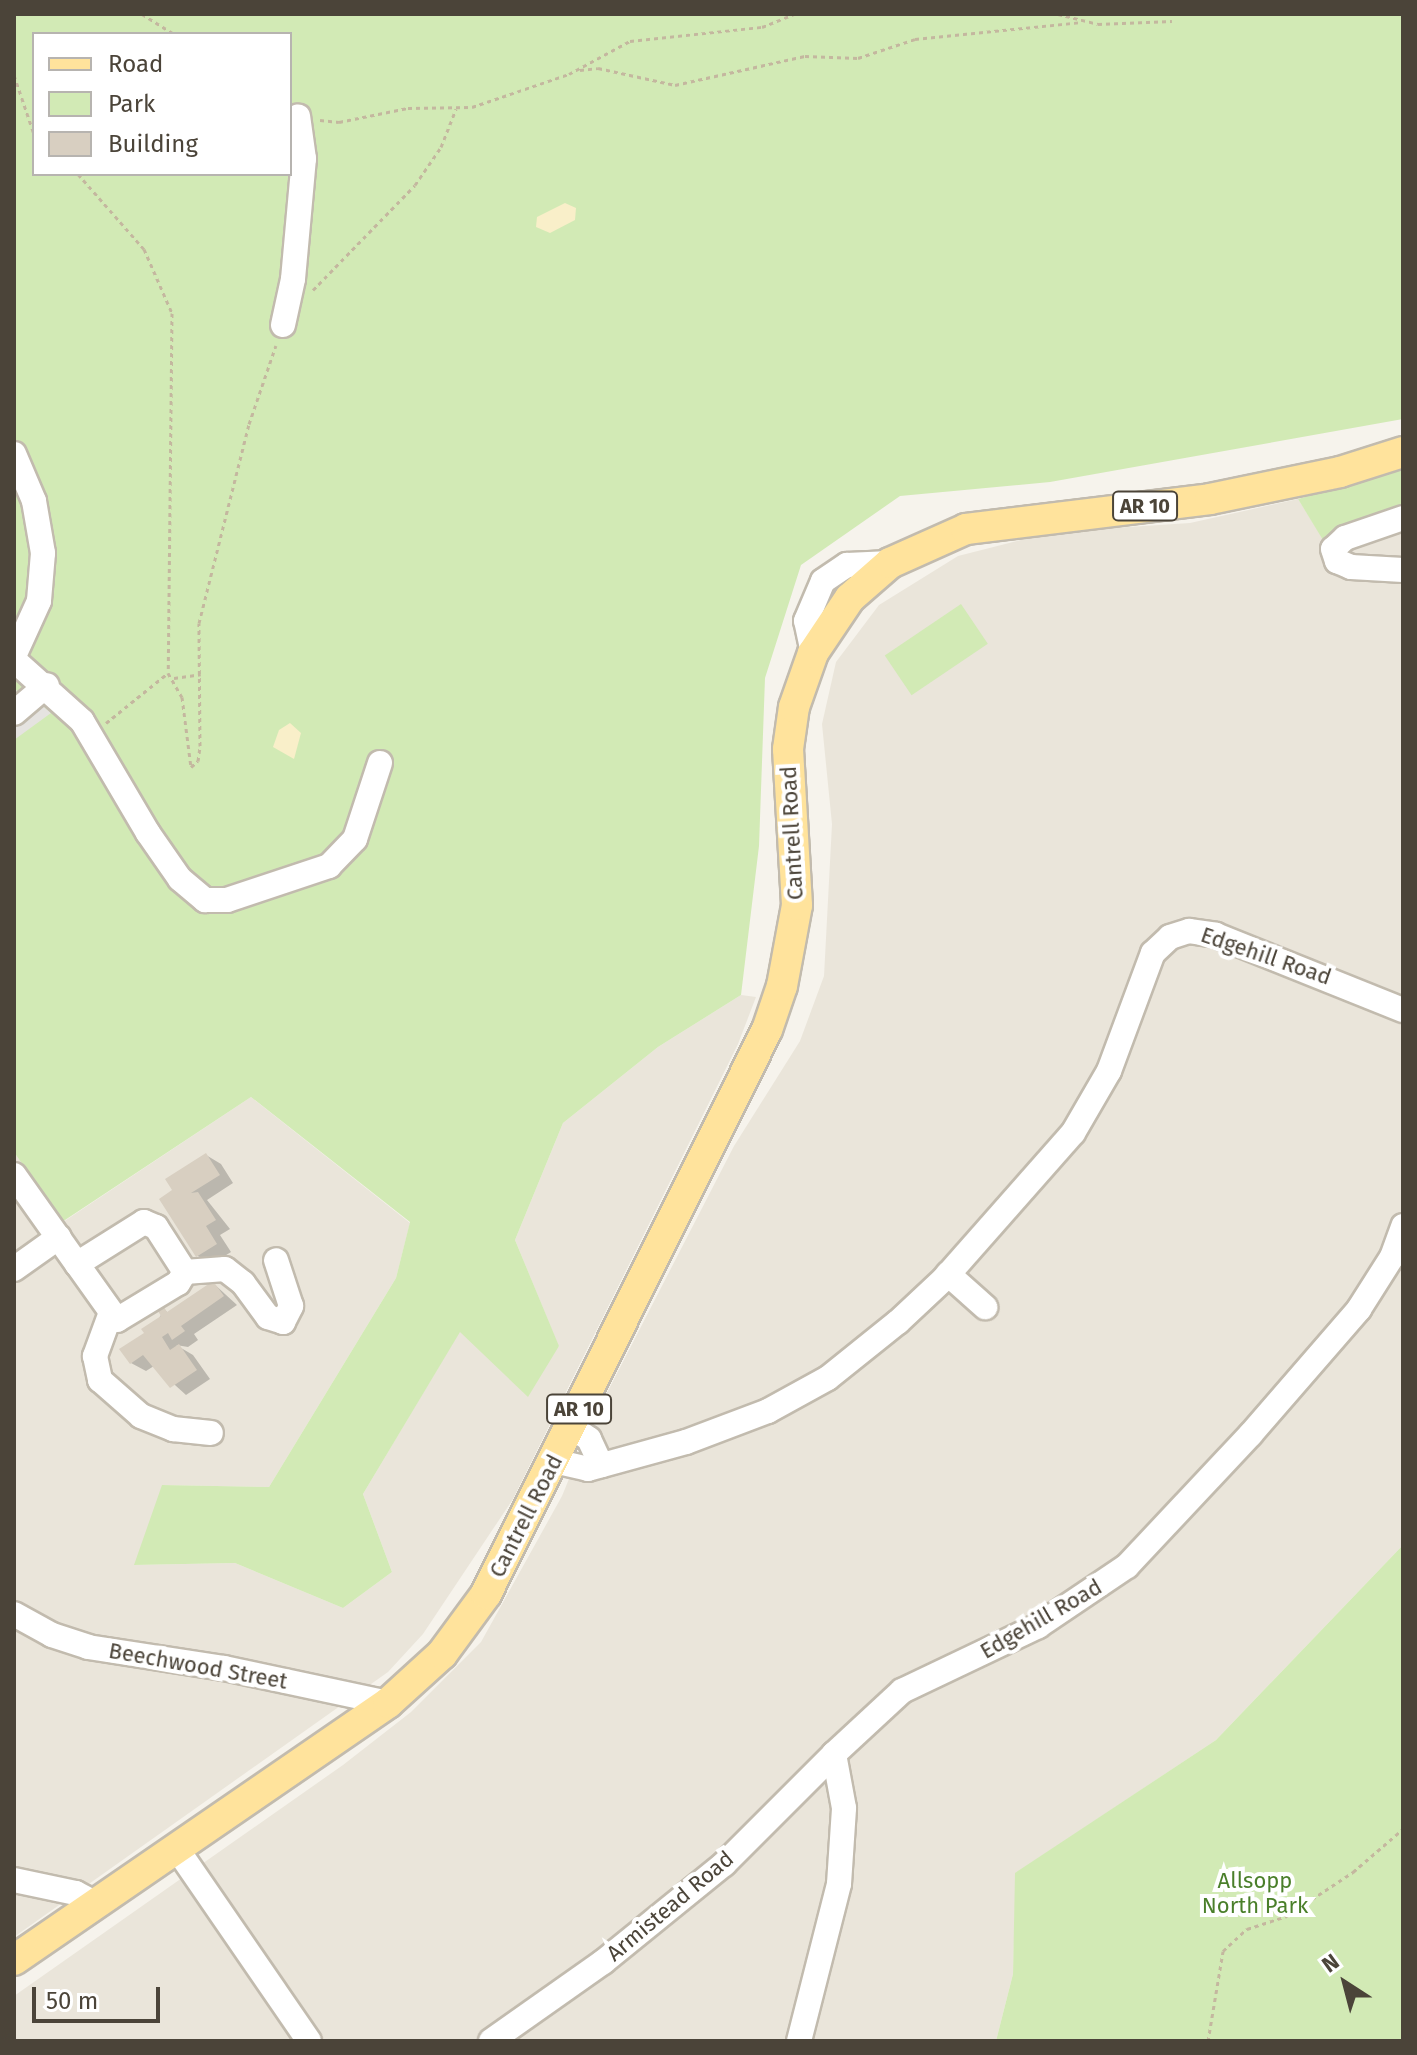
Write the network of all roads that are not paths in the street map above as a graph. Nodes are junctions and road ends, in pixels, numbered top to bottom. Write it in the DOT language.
graph roads {
  1 [pos="298,116"];
  2 [pos="283,325"];
  3 [pos="1403,452"];
  4 [pos="16,465"];
  5 [pos="1403,518"];
  6 [pos="1403,570"];
  7 [pos="15,654"];
  8 [pos="47,685"];
  9 [pos="14,713"];
  10 [pos="380,763"];
  11 [pos="1403,1010"];
  12 [pos="14,1175"];
  13 [pos="1403,1226"];
  14 [pos="59,1237"];
  15 [pos="276,1260"];
  16 [pos="77,1264"];
  17 [pos="14,1269"];
  18 [pos="185,1272"];
  19 [pos="948,1274"];
  20 [pos="985,1307"];
  21 [pos="110,1315"];
  22 [pos="570,1426"];
  23 [pos="211,1433"];
  24 [pos="554,1461"];
  25 [pos="601,1465"];
  26 [pos="14,1614"];
  27 [pos="388,1703"];
  28 [pos="834,1754"];
  29 [pos="177,1849"];
  30 [pos="14,1880"];
  31 [pos="97,1904"];
  32 [pos="14,1960"];
  33 [pos="309,2041"];
  34 [pos="491,2041"];
  35 [pos="799,2041"];
  1 -- 2 [label="street"];
  3 -- 22 [label="main road, Cantrell Road / AR 10"];
  4 -- 7 [label="street"];
  5 -- 6 [label="street"];
  7 -- 8 [label="street"];
  8 -- 9 [label="street"];
  8 -- 10 [label="street"];
  11 -- 19 [label="street, Edgehill Road"];
  12 -- 14 [label="street"];
  13 -- 28 [label="street, Edgehill Road"];
  14 -- 16 [label="street"];
  14 -- 17 [label="street"];
  15 -- 18 [label="street"];
  16 -- 18 [label="street"];
  16 -- 21 [label="street"];
  18 -- 21 [label="street"];
  19 -- 20 [label="street"];
  19 -- 25 [label="street, Edgehill Road"];
  21 -- 23 [label="street"];
  22 -- 24 [label="main road, Cantrell Road / AR 10"];
  22 -- 25 [label="street"];
  24 -- 25 [label="street, Edgehill Road"];
  24 -- 27 [label="main road, Cantrell Road / AR 10"];
  26 -- 27 [label="street, Beechwood Street"];
  27 -- 29 [label="main road, Cantrell Road / AR 10"];
  28 -- 34 [label="street, Armistead Road"];
  28 -- 35 [label="street"];
  29 -- 31 [label="main road, Cantrell Road / AR 10"];
  29 -- 33 [label="street"];
  30 -- 31 [label="street"];
  31 -- 32 [label="main road, Cantrell Road / AR 10"];
}
